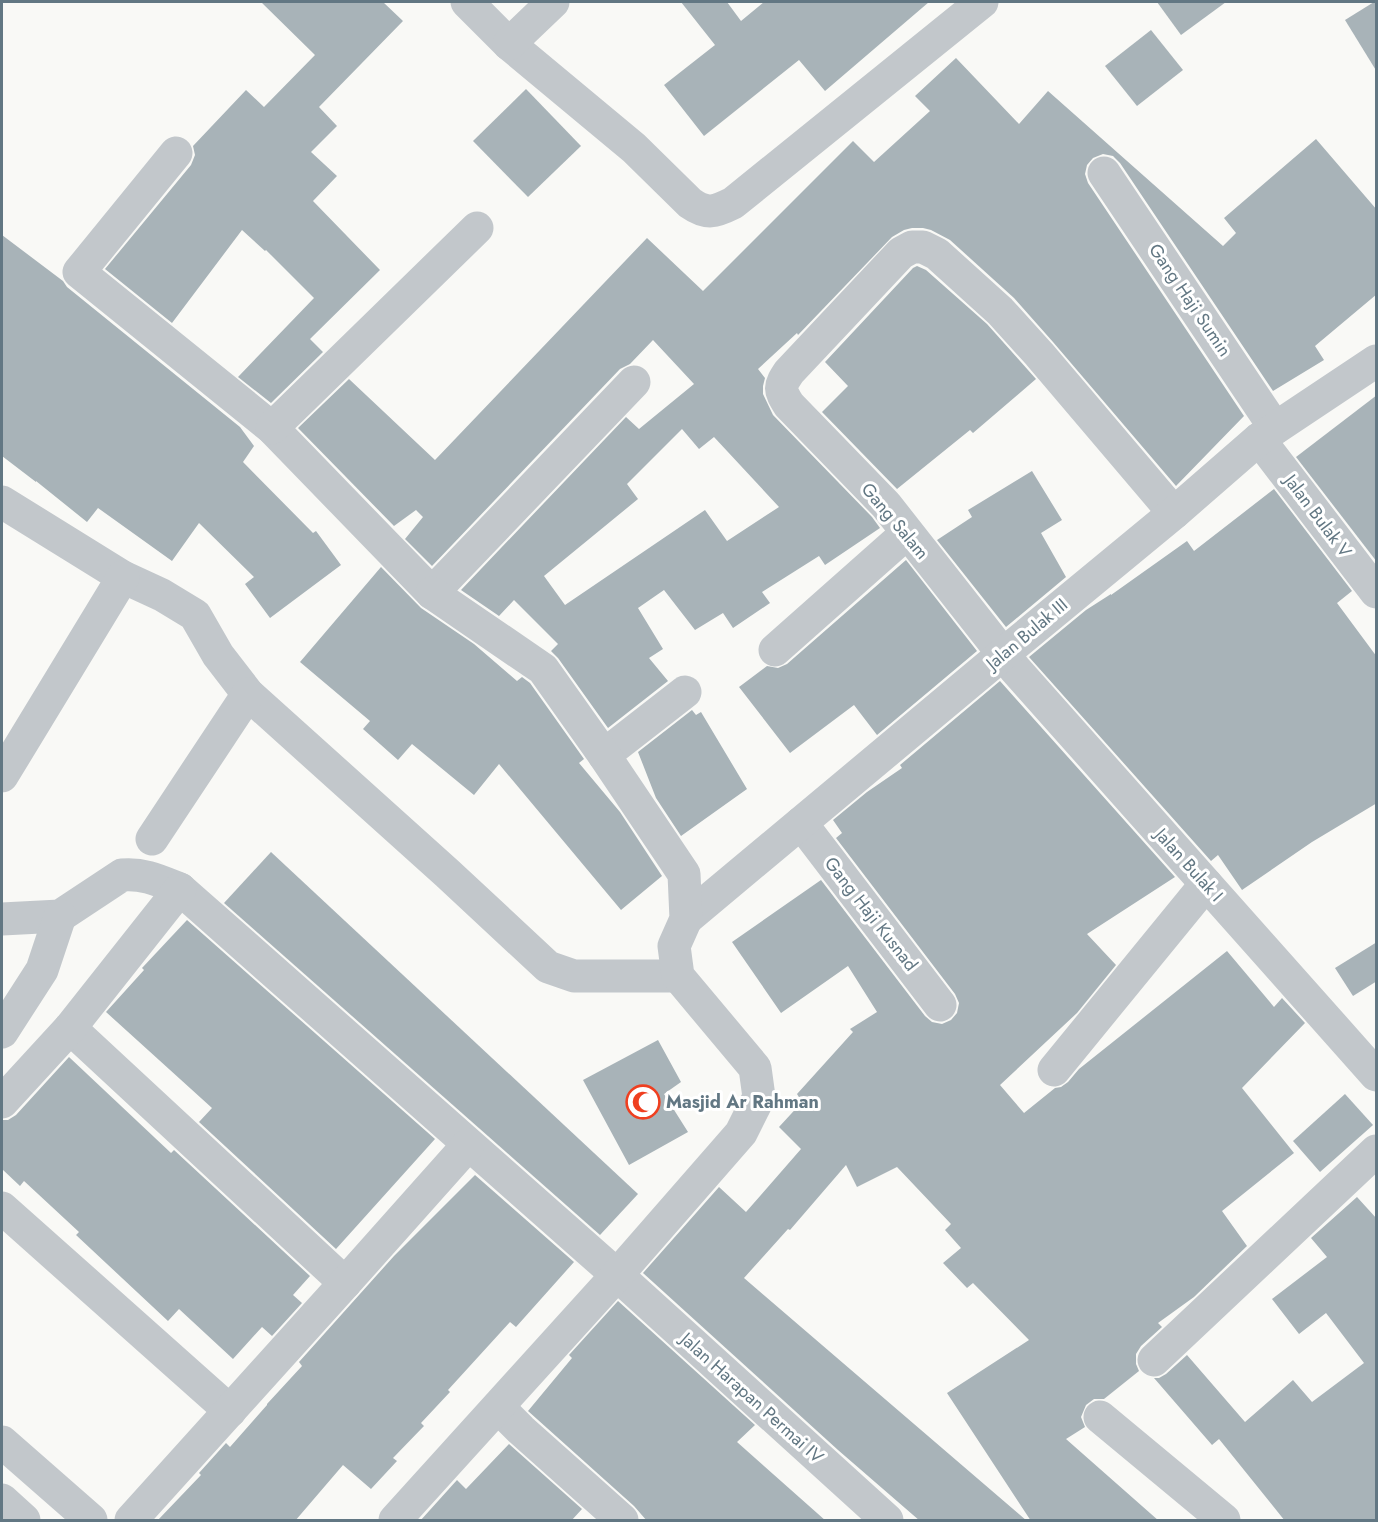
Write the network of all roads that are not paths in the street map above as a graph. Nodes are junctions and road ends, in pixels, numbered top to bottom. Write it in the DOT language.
graph roads {
  1 [pos="467,2"];
  2 [pos="553,2"];
  3 [pos="982,2"];
  4 [pos="509,44"];
  5 [pos="176,153"];
  6 [pos="1104,173"];
  7 [pos="477,228"];
  8 [pos="1377,361"];
  9 [pos="634,382"];
  10 [pos="273,428"];
  11 [pos="1267,433"];
  12 [pos="2,502"];
  13 [pos="1174,513"];
  14 [pos="907,533"];
  15 [pos="123,577"];
  16 [pos="432,592"];
  17 [pos="1377,592"];
  18 [pos="775,650"];
  19 [pos="1002,655"];
  20 [pos="685,692"];
  21 [pos="248,694"];
  22 [pos="604,755"];
  23 [pos="2,776"];
  24 [pos="801,823"];
  25 [pos="152,838"];
  26 [pos="1206,884"];
  27 [pos="180,889"];
  28 [pos="60,916"];
  29 [pos="2,919"];
  30 [pos="686,919"];
  31 [pos="678,976"];
  32 [pos="940,1005"];
  33 [pos="70,1028"];
  34 [pos="2,1032"];
  35 [pos="1054,1070"];
  36 [pos="1377,1075"];
  37 [pos="2,1102"];
  38 [pos="468,1144"];
  39 [pos="1377,1151"];
  40 [pos="2,1208"];
  41 [pos="617,1275"];
  42 [pos="345,1283"];
  43 [pos="1154,1360"];
  44 [pos="498,1407"];
  45 [pos="230,1411"];
  46 [pos="1100,1417"];
  47 [pos="2,1442"];
  48 [pos="2,1500"];
  49 [pos="24,1521"];
  50 [pos="90,1521"];
  51 [pos="130,1521"];
  52 [pos="396,1521"];
  53 [pos="622,1521"];
  54 [pos="887,1521"];
  55 [pos="1224,1521"];
  1 -- 4 [label="street"];
  2 -- 4 [label="street"];
  3 -- 4 [label="street"];
  5 -- 10 [label="street"];
  6 -- 11 [label="street, Gang Haji Sumin"];
  7 -- 10 [label="street"];
  8 -- 11 [label="street, Jalan Bulak III"];
  9 -- 16 [label="street"];
  10 -- 16 [label="street"];
  11 -- 13 [label="street, Jalan Bulak III"];
  11 -- 17 [label="street, Jalan Bulak V"];
  12 -- 15 [label="street"];
  13 -- 14 [label="street, Gang Salam"];
  13 -- 19 [label="street, Jalan Bulak III"];
  14 -- 18 [label="street"];
  14 -- 19 [label="street, Gang Salam"];
  15 -- 21 [label="street"];
  15 -- 23 [label="street"];
  16 -- 22 [label="street"];
  19 -- 24 [label="street, Jalan Bulak III"];
  19 -- 26 [label="street, Jalan Bulak I"];
  20 -- 22 [label="street"];
  21 -- 25 [label="street"];
  21 -- 31 [label="street"];
  22 -- 30 [label="street"];
  24 -- 30 [label="street, Jalan Bulak III"];
  24 -- 32 [label="street, Gang Haji Kusnad"];
  26 -- 35 [label="street"];
  26 -- 36 [label="street, Jalan Bulak I"];
  27 -- 28 [label="street, Jalan Harapan Permai IV"];
  27 -- 33 [label="street"];
  27 -- 38 [label="street, Jalan Harapan Permai IV"];
  28 -- 29 [label="street"];
  28 -- 34 [label="street"];
  30 -- 31 [label="street"];
  31 -- 41 [label="street"];
  33 -- 37 [label="street"];
  33 -- 42 [label="street"];
  38 -- 41 [label="street, Jalan Harapan Permai IV"];
  38 -- 42 [label="street"];
  39 -- 43 [label="street"];
  40 -- 45 [label="street"];
  41 -- 44 [label="street"];
  41 -- 54 [label="street, Jalan Harapan Permai IV"];
  42 -- 45 [label="street"];
  44 -- 52 [label="street"];
  44 -- 53 [label="street"];
  45 -- 51 [label="street"];
  46 -- 55 [label="street"];
  47 -- 50 [label="street"];
  48 -- 49 [label="street"];
}
